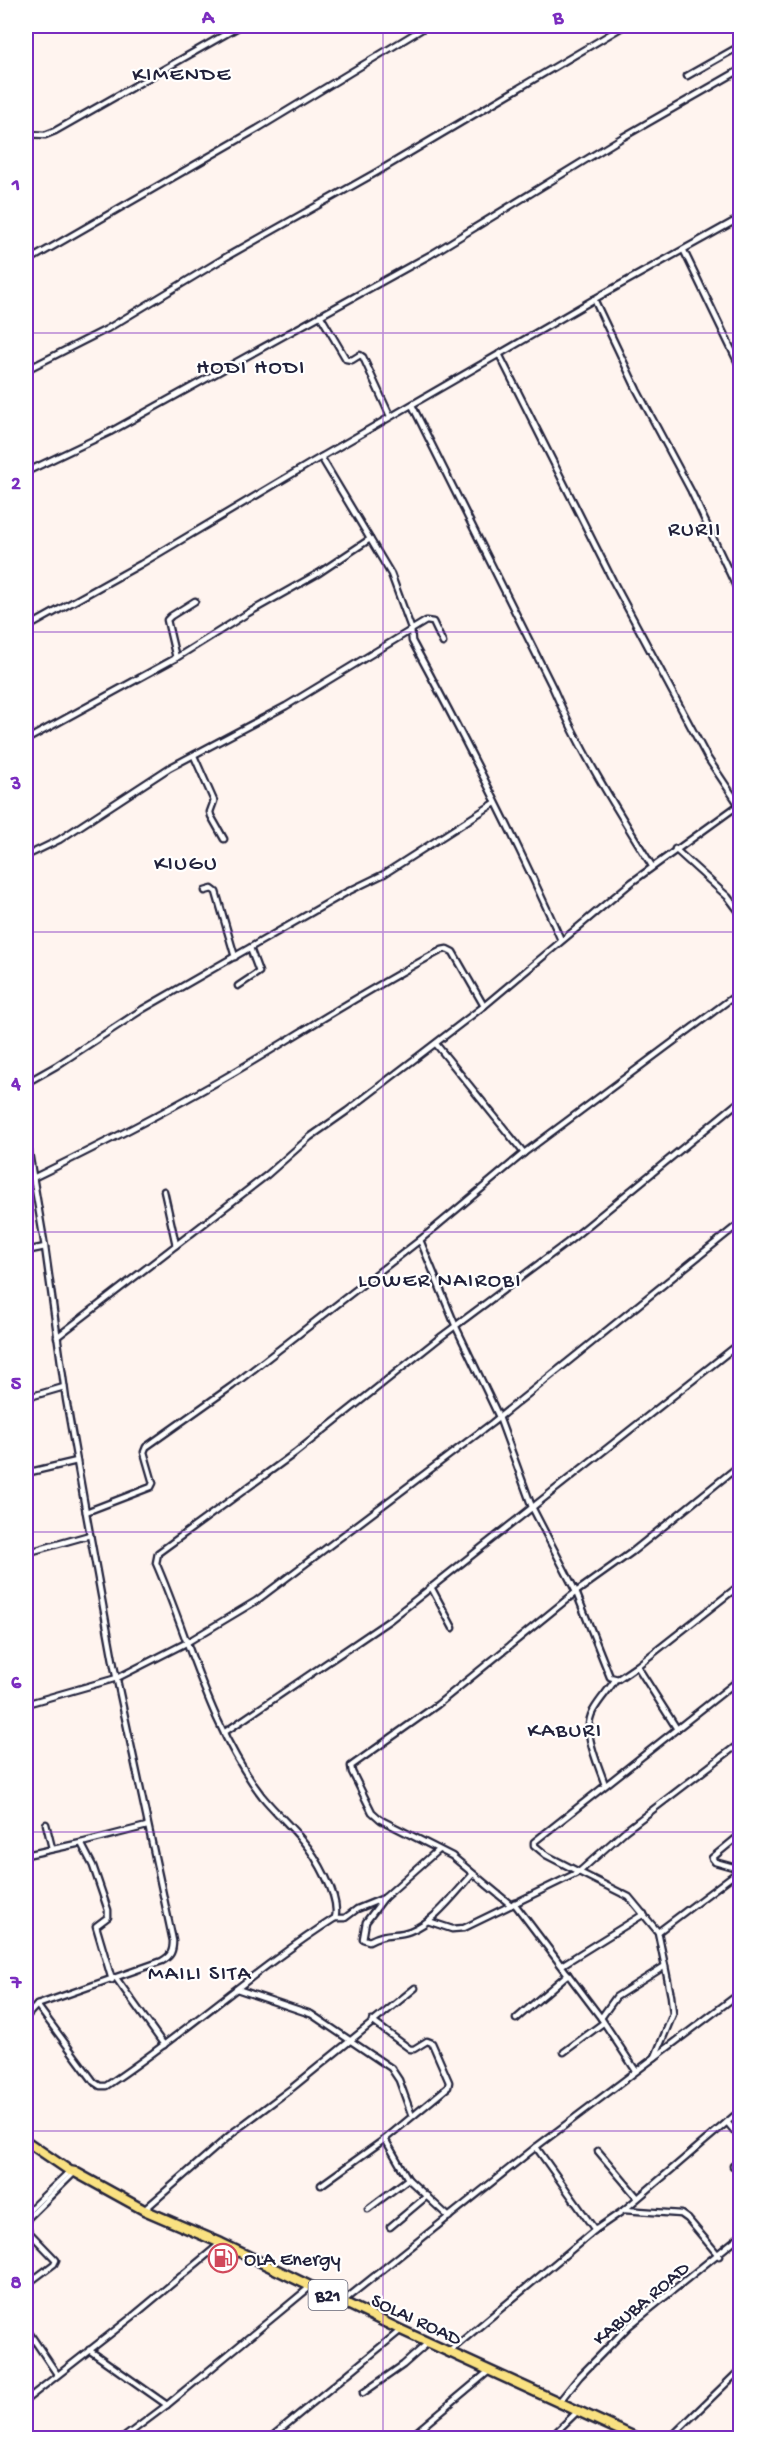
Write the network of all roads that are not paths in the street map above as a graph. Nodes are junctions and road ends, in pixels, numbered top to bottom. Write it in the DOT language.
graph roads {
  1 [pos="240,26"];
  2 [pos="427,26"];
  3 [pos="624,26"];
  4 [pos="741,46"];
  5 [pos="741,70"];
  6 [pos="687,75"];
  7 [pos="26,134"];
  8 [pos="741,218"];
  9 [pos="684,251"];
  10 [pos="26,262"];
  11 [pos="594,299"];
  12 [pos="320,315"];
  13 [pos="499,354"];
  14 [pos="741,367"];
  15 [pos="26,370"];
  16 [pos="412,405"];
  17 [pos="390,416"];
  18 [pos="321,457"];
  19 [pos="26,472"];
  20 [pos="370,538"];
  21 [pos="741,595"];
  22 [pos="195,601"];
  23 [pos="26,628"];
  24 [pos="410,633"];
  25 [pos="444,643"];
  26 [pos="176,658"];
  27 [pos="26,740"];
  28 [pos="194,756"];
  29 [pos="495,803"];
  30 [pos="740,805"];
  31 [pos="224,839"];
  32 [pos="675,849"];
  33 [pos="26,856"];
  34 [pos="652,866"];
  35 [pos="205,891"];
  36 [pos="741,913"];
  37 [pos="561,940"];
  38 [pos="250,948"];
  39 [pos="235,957"];
  40 [pos="238,986"];
  41 [pos="741,992"];
  42 [pos="484,1006"];
  43 [pos="436,1044"];
  44 [pos="26,1083"];
  45 [pos="741,1101"];
  46 [pos="26,1135"];
  47 [pos="524,1153"];
  48 [pos="33,1178"];
  49 [pos="164,1191"];
  50 [pos="741,1223"];
  51 [pos="420,1240"];
  52 [pos="176,1245"];
  53 [pos="45,1247"];
  54 [pos="26,1251"];
  55 [pos="456,1327"];
  56 [pos="57,1336"];
  57 [pos="741,1343"];
  58 [pos="64,1387"];
  59 [pos="26,1398"];
  60 [pos="499,1417"];
  61 [pos="77,1461"];
  62 [pos="741,1465"];
  63 [pos="26,1473"];
  64 [pos="532,1506"];
  65 [pos="86,1512"];
  66 [pos="90,1535"];
  67 [pos="26,1553"];
  68 [pos="741,1584"];
  69 [pos="430,1587"];
  70 [pos="576,1592"];
  71 [pos="453,1628"];
  72 [pos="186,1643"];
  73 [pos="637,1666"];
  74 [pos="117,1678"];
  75 [pos="741,1679"];
  76 [pos="615,1680"];
  77 [pos="26,1704"];
  78 [pos="677,1729"];
  79 [pos="225,1732"];
  80 [pos="741,1743"];
  81 [pos="605,1785"];
  82 [pos="46,1824"];
  83 [pos="147,1826"];
  84 [pos="741,1835"];
  85 [pos="81,1843"];
  86 [pos="52,1848"];
  87 [pos="438,1850"];
  88 [pos="26,1855"];
  89 [pos="741,1870"];
  90 [pos="579,1872"];
  91 [pos="473,1874"];
  92 [pos="384,1898"];
  93 [pos="371,1903"];
  94 [pos="513,1904"];
  95 [pos="375,1909"];
  96 [pos="644,1914"];
  97 [pos="335,1918"];
  98 [pos="428,1921"];
  99 [pos="658,1932"];
  100 [pos="562,1965"];
  101 [pos="665,1966"];
  102 [pos="568,1974"];
  103 [pos="114,1979"];
  104 [pos="415,1988"];
  105 [pos="237,1989"];
  106 [pos="741,1993"];
  107 [pos="37,2005"];
  108 [pos="26,2017"];
  109 [pos="516,2019"];
  110 [pos="602,2020"];
  111 [pos="372,2021"];
  112 [pos="350,2039"];
  113 [pos="164,2045"];
  114 [pos="564,2052"];
  115 [pos="654,2060"];
  116 [pos="636,2071"];
  117 [pos="741,2111"];
  118 [pos="412,2116"];
  119 [pos="727,2122"];
  120 [pos="741,2138"];
  121 [pos="385,2139"];
  122 [pos="26,2141"];
  123 [pos="536,2147"];
  124 [pos="598,2151"];
  125 [pos="741,2160"];
  126 [pos="733,2166"];
  127 [pos="73,2172"];
  128 [pos="408,2179"];
  129 [pos="321,2185"];
  130 [pos="427,2196"];
  131 [pos="637,2197"];
  132 [pos="368,2209"];
  133 [pos="144,2210"];
  134 [pos="624,2210"];
  135 [pos="26,2213"];
  136 [pos="449,2217"];
  137 [pos="390,2227"];
  138 [pos="595,2230"];
  139 [pos="741,2236"];
  140 [pos="221,2243"];
  141 [pos="719,2256"];
  142 [pos="26,2285"];
  143 [pos="310,2287"];
  144 [pos="342,2302"];
  145 [pos="26,2328"];
  146 [pos="401,2330"];
  147 [pos="429,2342"];
  148 [pos="89,2350"];
  149 [pos="450,2351"];
  150 [pos="741,2370"];
  151 [pos="489,2371"];
  152 [pos="57,2374"];
  153 [pos="363,2392"];
  154 [pos="26,2400"];
  155 [pos="560,2402"];
  156 [pos="167,2405"];
  157 [pos="578,2411"];
  158 [pos="125,2438"];
  159 [pos="270,2439"];
  160 [pos="409,2439"];
  161 [pos="550,2439"];
  162 [pos="637,2439"];
  163 [pos="670,2439"];
  1 -- 7 [label="street"];
  2 -- 10 [label="street"];
  3 -- 15 [label="street"];
  4 -- 6 [label="street"];
  5 -- 12 [label="street"];
  8 -- 9 [label="street"];
  9 -- 11 [label="street"];
  9 -- 14 [label="street"];
  11 -- 13 [label="street"];
  11 -- 21 [label="street"];
  12 -- 17 [label="street"];
  12 -- 19 [label="street"];
  13 -- 16 [label="street"];
  13 -- 30 [label="street"];
  16 -- 17 [label="street"];
  16 -- 34 [label="street"];
  17 -- 18 [label="street"];
  18 -- 20 [label="street"];
  18 -- 23 [label="street"];
  20 -- 24 [label="street"];
  20 -- 26 [label="street"];
  22 -- 26 [label="street"];
  24 -- 25 [label="street"];
  24 -- 28 [label="street"];
  24 -- 29 [label="street"];
  26 -- 27 [label="street"];
  28 -- 31 [label="street"];
  28 -- 33 [label="street"];
  29 -- 37 [label="street"];
  29 -- 38 [label="street"];
  30 -- 32 [label="street"];
  32 -- 34 [label="street"];
  32 -- 36 [label="street"];
  34 -- 37 [label="street"];
  35 -- 39 [label="street"];
  37 -- 42 [label="street"];
  38 -- 39 [label="street"];
  38 -- 40 [label="street"];
  39 -- 44 [label="street"];
  41 -- 47 [label="street"];
  42 -- 43 [label="street"];
  42 -- 48 [label="street"];
  43 -- 47 [label="street"];
  43 -- 52 [label="street"];
  45 -- 55 [label="street"];
  46 -- 48 [label="street"];
  47 -- 51 [label="street"];
  48 -- 53 [label="street"];
  49 -- 52 [label="street"];
  50 -- 60 [label="street"];
  51 -- 55 [label="street"];
  51 -- 65 [label="street"];
  52 -- 56 [label="street"];
  53 -- 54 [label="street"];
  53 -- 56 [label="street"];
  55 -- 60 [label="street"];
  55 -- 72 [label="street"];
  56 -- 58 [label="street"];
  57 -- 64 [label="street"];
  58 -- 59 [label="street"];
  58 -- 61 [label="street"];
  60 -- 64 [label="street"];
  60 -- 72 [label="street"];
  61 -- 63 [label="street"];
  61 -- 65 [label="street"];
  62 -- 70 [label="street"];
  64 -- 69 [label="street"];
  64 -- 70 [label="street"];
  65 -- 66 [label="street"];
  66 -- 67 [label="street"];
  66 -- 74 [label="street"];
  68 -- 73 [label="street"];
  69 -- 71 [label="street"];
  69 -- 79 [label="street"];
  70 -- 76 [label="street"];
  70 -- 87 [label="street"];
  72 -- 74 [label="street"];
  72 -- 79 [label="street"];
  73 -- 76 [label="street"];
  73 -- 78 [label="street"];
  74 -- 77 [label="street"];
  74 -- 83 [label="street"];
  75 -- 78 [label="street"];
  76 -- 81 [label="street"];
  78 -- 81 [label="street"];
  79 -- 97 [label="street"];
  80 -- 90 [label="street"];
  81 -- 90 [label="street"];
  82 -- 86 [label="street"];
  83 -- 85 [label="street"];
  83 -- 103 [label="street"];
  84 -- 89 [label="street"];
  85 -- 86 [label="street"];
  85 -- 103 [label="street"];
  86 -- 88 [label="street"];
  87 -- 91 [label="street"];
  87 -- 92 [label="street"];
  89 -- 99 [label="street"];
  90 -- 94 [label="street"];
  90 -- 96 [label="street"];
  91 -- 94 [label="street"];
  91 -- 98 [label="street"];
  92 -- 93 [label="street"];
  92 -- 95 [label="street"];
  93 -- 95 [label="street"];
  93 -- 97 [label="street"];
  94 -- 98 [label="street"];
  94 -- 100 [label="street"];
  95 -- 98 [label="street"];
  96 -- 99 [label="street"];
  96 -- 100 [label="street"];
  97 -- 105 [label="street"];
  99 -- 101 [label="street"];
  100 -- 102 [label="street"];
  101 -- 110 [label="street"];
  101 -- 115 [label="street"];
  102 -- 109 [label="street"];
  102 -- 110 [label="street"];
  103 -- 107 [label="street"];
  103 -- 113 [label="street"];
  104 -- 111 [label="street"];
  105 -- 112 [label="street"];
  105 -- 113 [label="street"];
  106 -- 115 [label="street"];
  107 -- 108 [label="street"];
  107 -- 113 [label="street"];
  110 -- 114 [label="street"];
  110 -- 116 [label="street"];
  111 -- 112 [label="street"];
  111 -- 118 [label="street"];
  112 -- 118 [label="street"];
  112 -- 133 [label="street"];
  115 -- 116 [label="street"];
  116 -- 123 [label="street"];
  117 -- 119 [label="street"];
  118 -- 121 [label="street"];
  119 -- 120 [label="street"];
  119 -- 131 [label="street"];
  121 -- 128 [label="street"];
  121 -- 129 [label="street"];
  122 -- 127 [label="highway, SOLAI ROAD / B21"];
  123 -- 136 [label="street"];
  123 -- 138 [label="street"];
  124 -- 131 [label="street"];
  125 -- 126 [label="street"];
  127 -- 133 [label="highway, SOLAI ROAD / B21"];
  127 -- 135 [label="street"];
  127 -- 142 [label="street"];
  128 -- 130 [label="street"];
  128 -- 132 [label="street"];
  130 -- 136 [label="street"];
  130 -- 137 [label="street"];
  131 -- 134 [label="street"];
  133 -- 140 [label="highway, SOLAI ROAD / B21"];
  134 -- 138 [label="street"];
  134 -- 141 [label="street"];
  136 -- 144 [label="street"];
  138 -- 149 [label="street"];
  139 -- 141 [label="street, KABUBA ROAD"];
  140 -- 143 [label="highway, SOLAI ROAD / B21"];
  140 -- 148 [label="street"];
  141 -- 155 [label="street, KABUBA ROAD"];
  143 -- 144 [label="highway, SOLAI ROAD / B21"];
  143 -- 156 [label="street"];
  144 -- 146 [label="highway, SOLAI ROAD / B21"];
  145 -- 152 [label="street"];
  146 -- 147 [label="highway, SOLAI ROAD / B21"];
  146 -- 159 [label="street"];
  147 -- 149 [label="highway, SOLAI ROAD / B21"];
  147 -- 153 [label="street"];
  148 -- 152 [label="street"];
  148 -- 156 [label="street"];
  149 -- 151 [label="highway, SOLAI ROAD / B21"];
  150 -- 163 [label="street"];
  151 -- 155 [label="highway, SOLAI ROAD / B21"];
  151 -- 160 [label="street"];
  152 -- 154 [label="street"];
  155 -- 157 [label="highway, SOLAI ROAD / B21"];
  156 -- 158 [label="street"];
  157 -- 161 [label="street"];
  157 -- 162 [label="highway, SOLAI ROAD / B21"];
}
